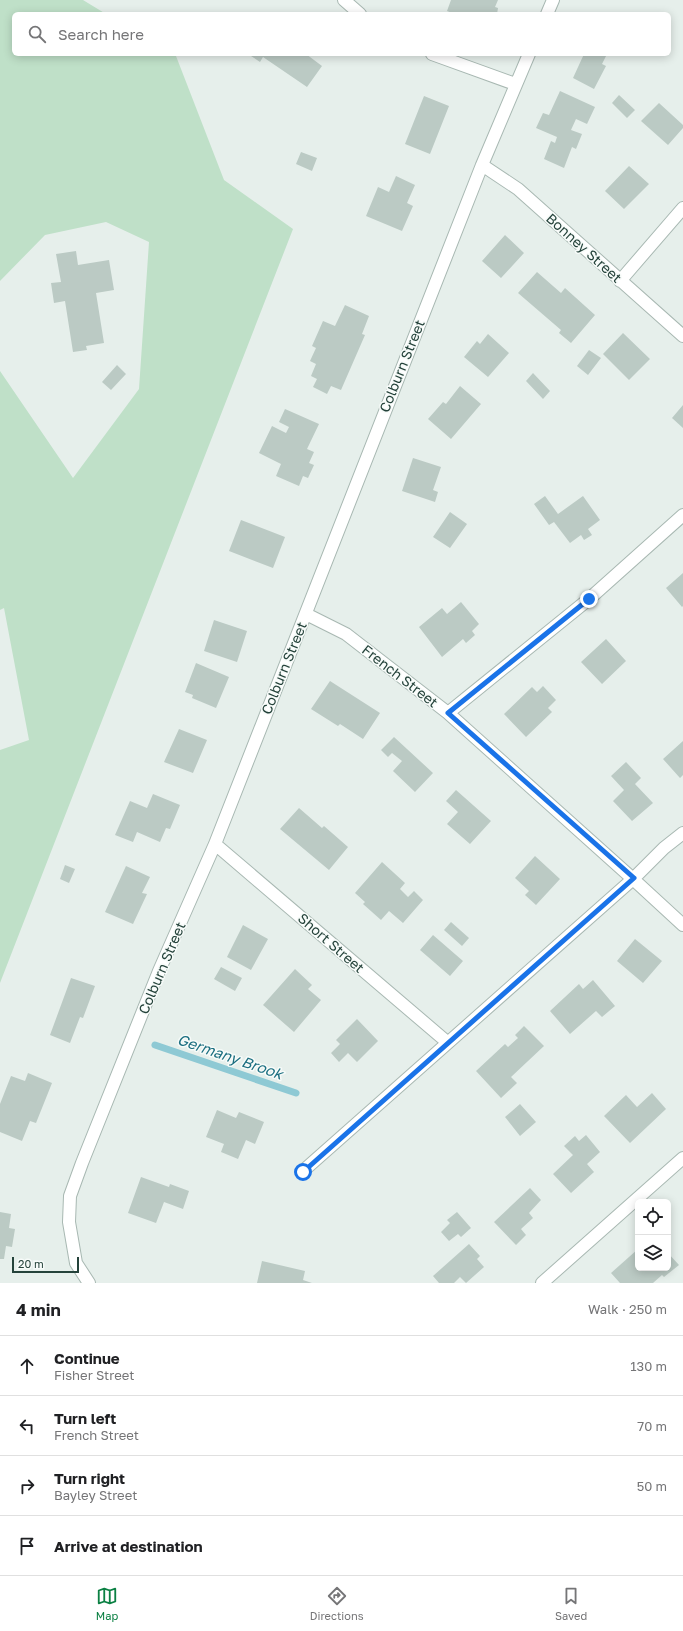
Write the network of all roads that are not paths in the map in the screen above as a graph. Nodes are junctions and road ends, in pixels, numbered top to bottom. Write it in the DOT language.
graph roads {
  1 [pos="344,0"];
  2 [pos="553,0"];
  3 [pos="358,12"];
  4 [pos="548,12"];
  5 [pos="438,56"];
  6 [pos="528,56"];
  7 [pos="515,84"];
  8 [pos="482,165"];
  9 [pos="683,208"];
  10 [pos="620,281"];
  11 [pos="683,336"];
  12 [pos="683,515"];
  13 [pos="306,614"];
  14 [pos="448,713"];
  15 [pos="683,833"];
  16 [pos="215,844"];
  17 [pos="634,878"];
  18 [pos="683,925"];
  19 [pos="447,1042"];
  20 [pos="683,1158"];
  21 [pos="303,1172"];
  22 [pos="89,1283"];
  23 [pos="542,1283"];
  1 -- 3 [label="street"];
  2 -- 4 [label="street"];
  5 -- 7 [label="street"];
  6 -- 7 [label="street, Colburn Street"];
  7 -- 8 [label="street, Colburn Street"];
  8 -- 10 [label="street, Bonney Street"];
  8 -- 13 [label="street, Colburn Street"];
  9 -- 10 [label="street"];
  10 -- 11 [label="street, Bonney Street"];
  12 -- 14 [label="street"];
  13 -- 14 [label="street, French Street"];
  13 -- 16 [label="street, Colburn Street"];
  14 -- 17 [label="street, French Street"];
  15 -- 17 [label="street"];
  16 -- 19 [label="street, Short Street"];
  16 -- 22 [label="street, Colburn Street"];
  17 -- 18 [label="street, French Street"];
  17 -- 19 [label="street"];
  19 -- 21 [label="street"];
  20 -- 23 [label="street"];
}
